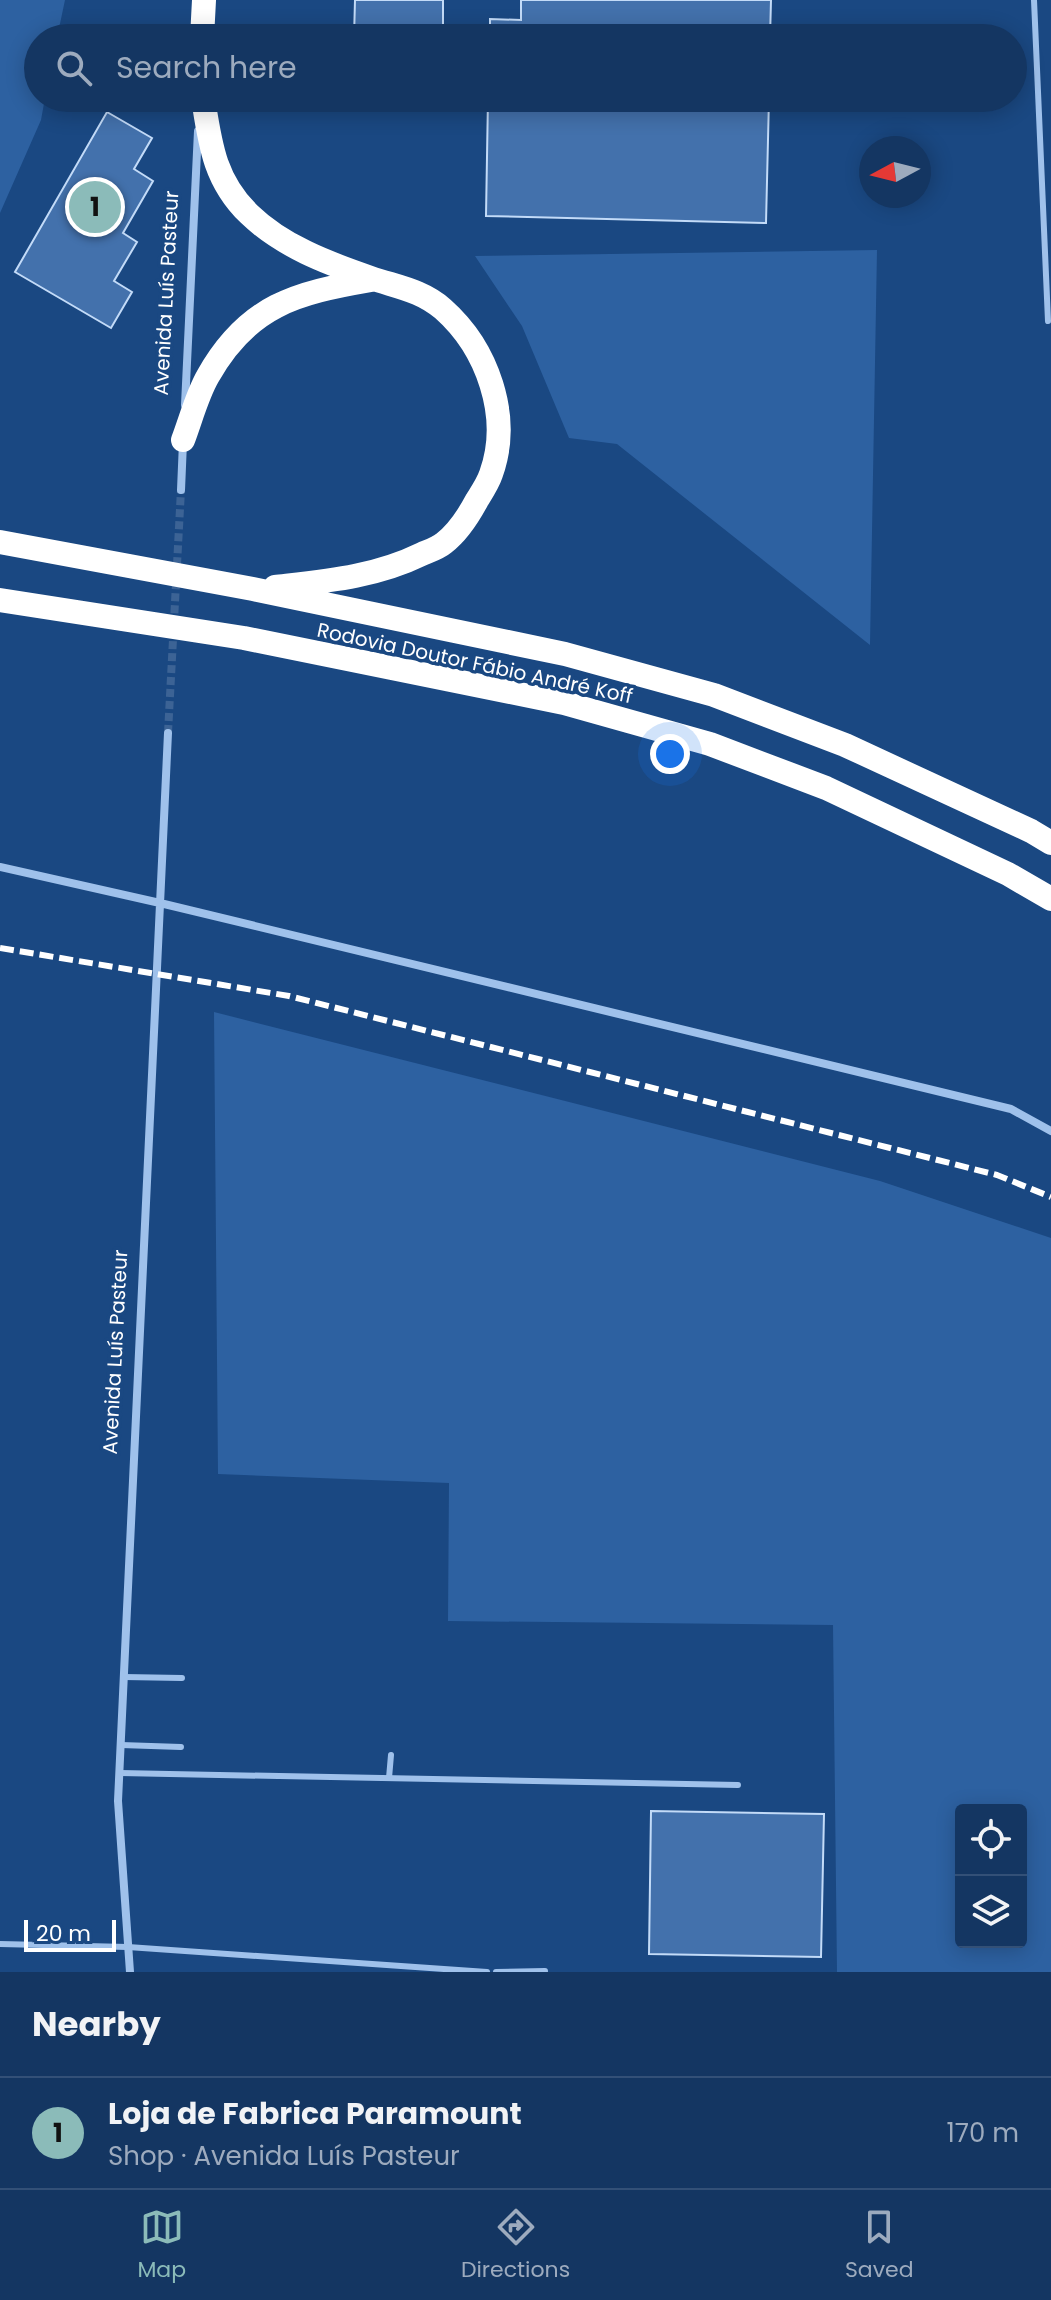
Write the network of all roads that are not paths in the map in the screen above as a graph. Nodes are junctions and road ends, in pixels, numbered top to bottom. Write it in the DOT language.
graph roads {
  1 [pos="204,0"];
  2 [pos="1034,0"];
  3 [pos="203,24"];
  4 [pos="200,112"];
  5 [pos="204,112"];
  6 [pos="374,279"];
  7 [pos="1048,321"];
  8 [pos="183,440"];
  9 [pos="181,490"];
  10 [pos="0,542"];
  11 [pos="253,589"];
  12 [pos="0,600"];
  13 [pos="168,733"];
  14 [pos="1051,843"];
  15 [pos="0,867"];
  16 [pos="1051,899"];
  17 [pos="160,903"];
  18 [pos="1051,1131"];
  19 [pos="124,1677"];
  20 [pos="182,1678"];
  21 [pos="121,1745"];
  22 [pos="181,1747"];
  23 [pos="391,1755"];
  24 [pos="120,1773"];
  25 [pos="389,1778"];
  26 [pos="738,1785"];
  27 [pos="0,1944"];
  28 [pos="128,1947"];
  29 [pos="545,1971"];
  30 [pos="130,1972"];
  31 [pos="487,1972"];
  32 [pos="496,1972"];
  1 -- 3 [label="highway"];
  2 -- 7 [label="lane"];
  4 -- 8 [label="street, Avenida Luís Pasteur"];
  5 -- 6 [label="highway"];
  6 -- 8 [label="highway"];
  6 -- 11 [label="highway"];
  8 -- 9 [label="street, Avenida Luís Pasteur"];
  10 -- 11 [label="highway, Rodovia Doutor Fábio André Koff"];
  11 -- 14 [label="highway, Rodovia Doutor Fábio André Koff"];
  12 -- 16 [label="highway, Rodovia Doutor Fábio André Koff"];
  13 -- 17 [label="street, Avenida Luís Pasteur"];
  15 -- 17 [label="street"];
  17 -- 18 [label="street"];
  17 -- 19 [label="street, Avenida Luís Pasteur"];
  19 -- 20 [label="lane"];
  19 -- 21 [label="street, Avenida Luís Pasteur"];
  21 -- 22 [label="lane"];
  21 -- 24 [label="street, Avenida Luís Pasteur"];
  23 -- 25 [label="lane"];
  24 -- 25 [label="lane"];
  24 -- 28 [label="street, Avenida Luís Pasteur"];
  25 -- 26 [label="lane"];
  27 -- 28 [label="lane"];
  28 -- 30 [label="street, Avenida Luís Pasteur"];
  28 -- 31 [label="lane"];
  29 -- 32 [label="lane"];
}
